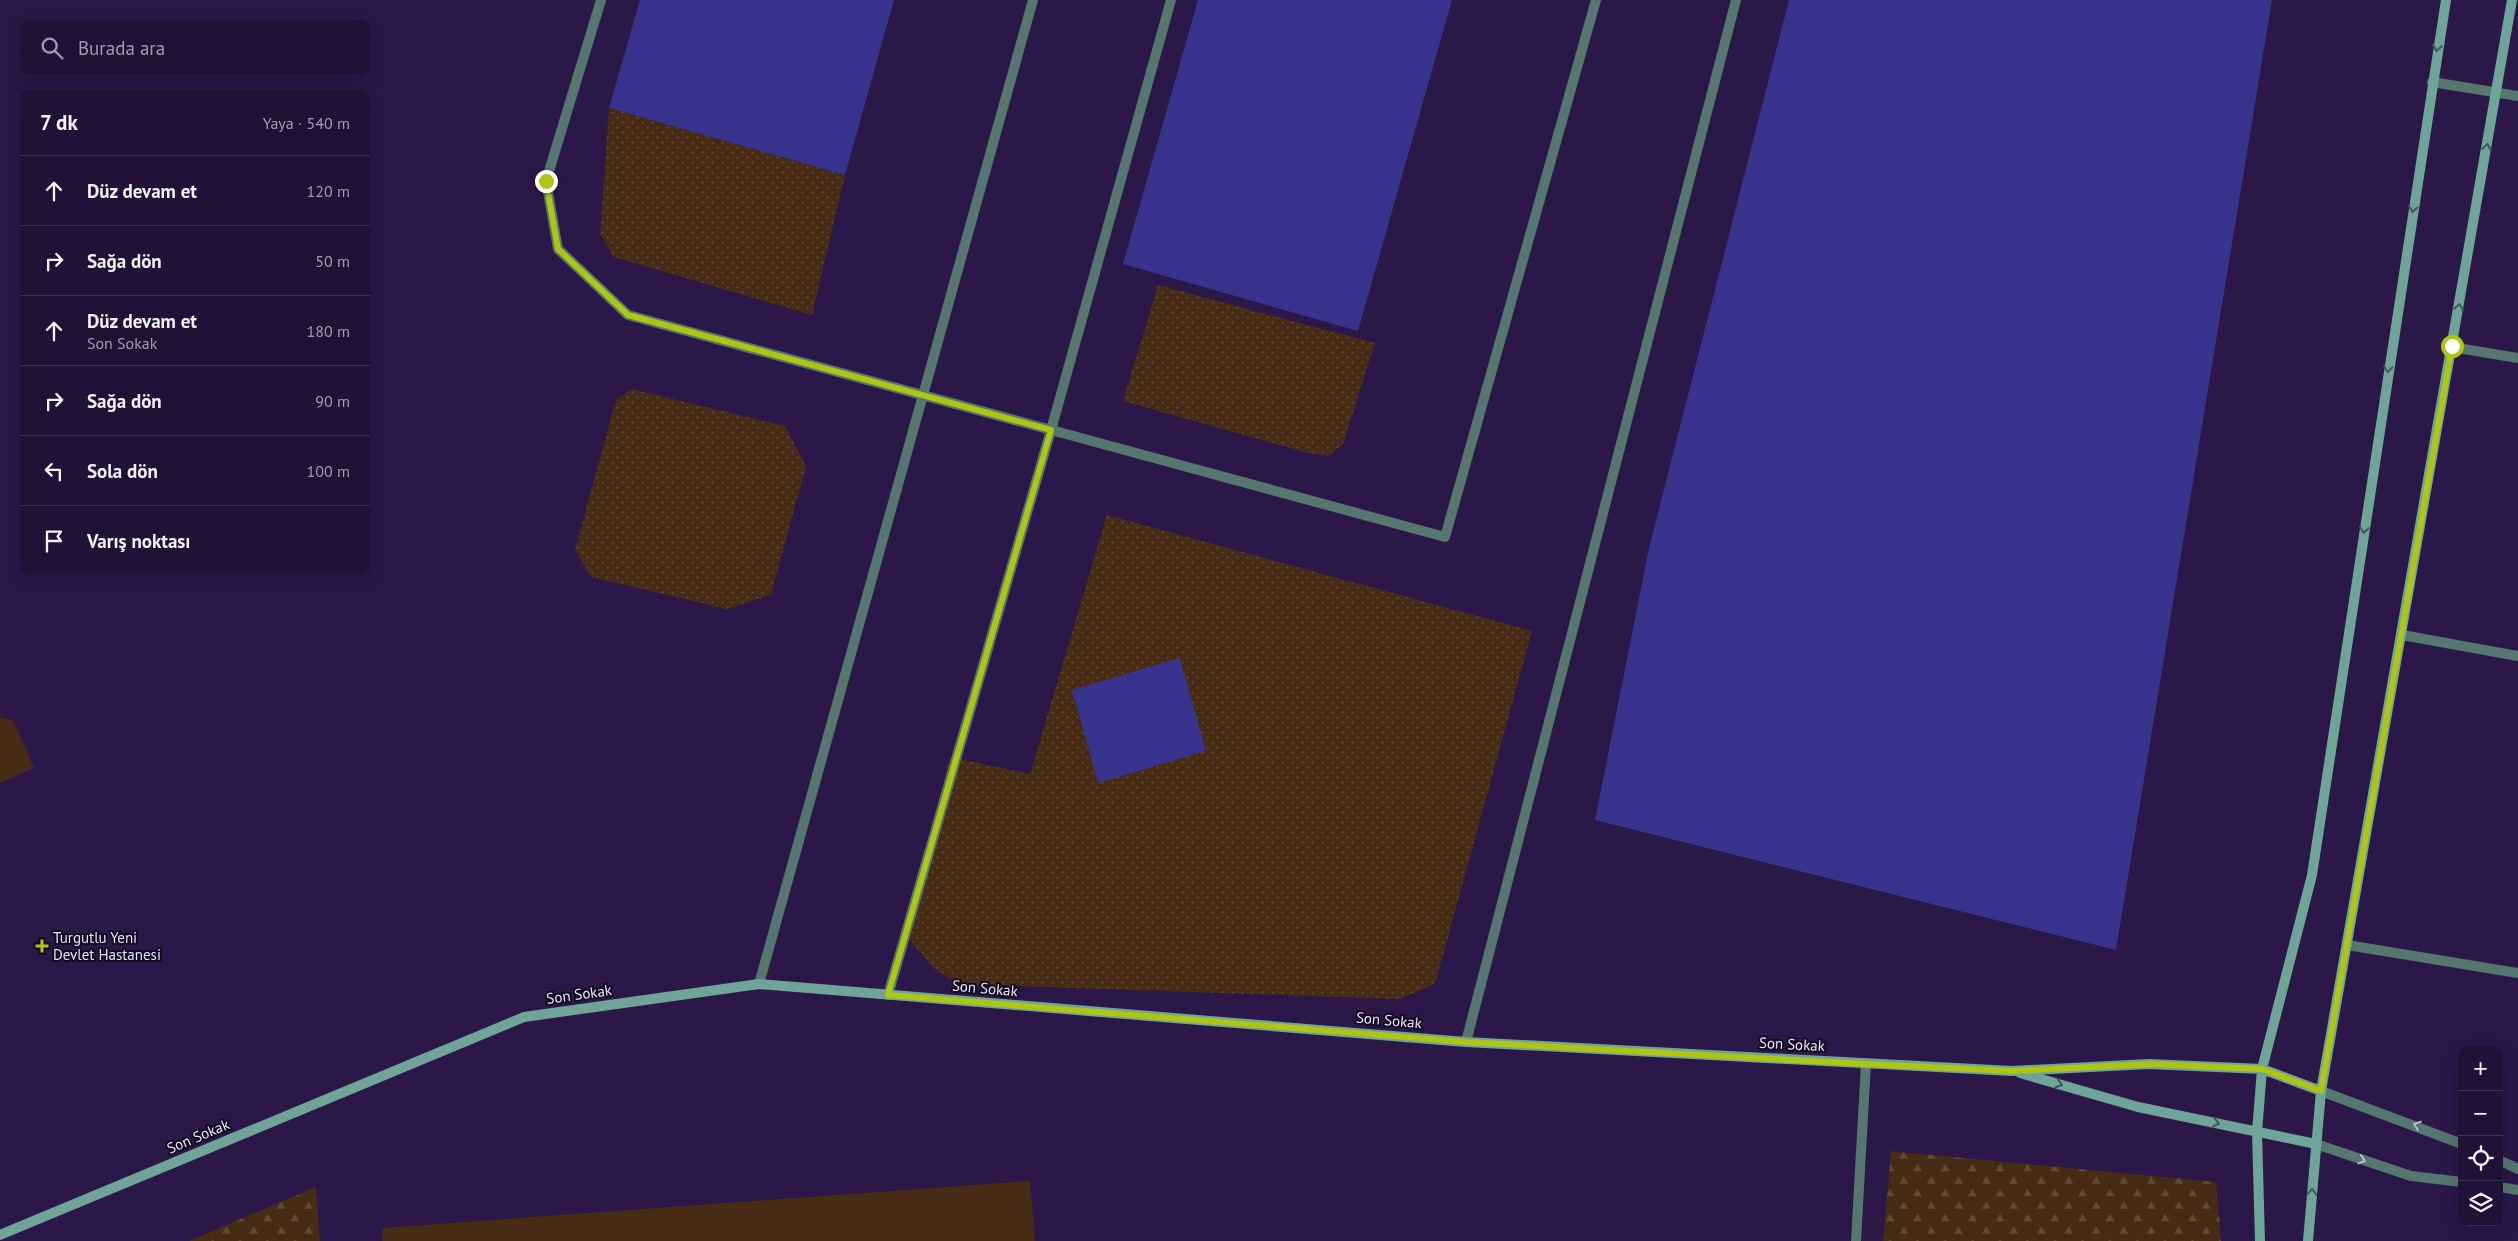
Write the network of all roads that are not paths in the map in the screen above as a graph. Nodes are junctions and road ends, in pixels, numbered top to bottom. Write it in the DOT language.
graph roads {
  1 [pos="601,0"];
  2 [pos="1033,0"];
  3 [pos="1171,0"];
  4 [pos="1596,0"];
  5 [pos="1736,0"];
  6 [pos="2446,0"];
  7 [pos="2512,0"];
  8 [pos="2432,82"];
  9 [pos="2497,92"];
  10 [pos="2518,96"];
  11 [pos="2452,346"];
  12 [pos="2518,358"];
  13 [pos="923,395"];
  14 [pos="1051,430"];
  15 [pos="2402,636"];
  16 [pos="2518,656"];
  17 [pos="2347,944"];
  18 [pos="2518,973"];
  19 [pos="758,984"];
  20 [pos="888,995"];
  21 [pos="1466,1042"];
  22 [pos="1866,1064"];
  23 [pos="2262,1069"];
  24 [pos="2012,1071"];
  25 [pos="2321,1091"];
  26 [pos="2257,1132"];
  27 [pos="2458,1142"];
  28 [pos="2316,1144"];
  29 [pos="2503,1162"];
  30 [pos="2518,1168"];
  31 [pos="2458,1182"];
  32 [pos="2503,1188"];
  33 [pos="2518,1190"];
  34 [pos="0,1235"];
  35 [pos="1856,1241"];
  36 [pos="2260,1241"];
  37 [pos="2308,1241"];
  1 -- 13 [label="lane"];
  2 -- 13 [label="lane"];
  3 -- 14 [label="lane"];
  4 -- 14 [label="lane"];
  5 -- 21 [label="lane"];
  6 -- 8 [label="main road, one-way"];
  7 -- 9 [label="main road"];
  8 -- 9 [label="lane"];
  8 -- 23 [label="main road, one-way"];
  9 -- 10 [label="lane"];
  11 -- 9 [label="main road, one-way"];
  11 -- 12 [label="lane"];
  11 -- 15 [label="main road"];
  13 -- 14 [label="lane"];
  13 -- 19 [label="lane"];
  14 -- 20 [label="lane"];
  15 -- 16 [label="lane"];
  15 -- 17 [label="main road"];
  17 -- 18 [label="lane"];
  17 -- 25 [label="main road"];
  19 -- 20 [label="main road, Son Sokak"];
  19 -- 34 [label="main road, Son Sokak"];
  20 -- 21 [label="main road, Son Sokak"];
  21 -- 22 [label="main road, Son Sokak"];
  22 -- 24 [label="main road, Son Sokak"];
  22 -- 35 [label="lane"];
  23 -- 24 [label="main road"];
  23 -- 25 [label="main road"];
  23 -- 26 [label="main road"];
  24 -- 26 [label="main road, one-way"];
  27 -- 25 [label="lane, one-way"];
  25 -- 28 [label="main road"];
  26 -- 28 [label="main road"];
  26 -- 36 [label="main road"];
  28 -- 31 [label="lane, one-way"];
  37 -- 28 [label="main road, one-way"];
  29 -- 30 [label="lane"];
  32 -- 33 [label="lane"];
}
